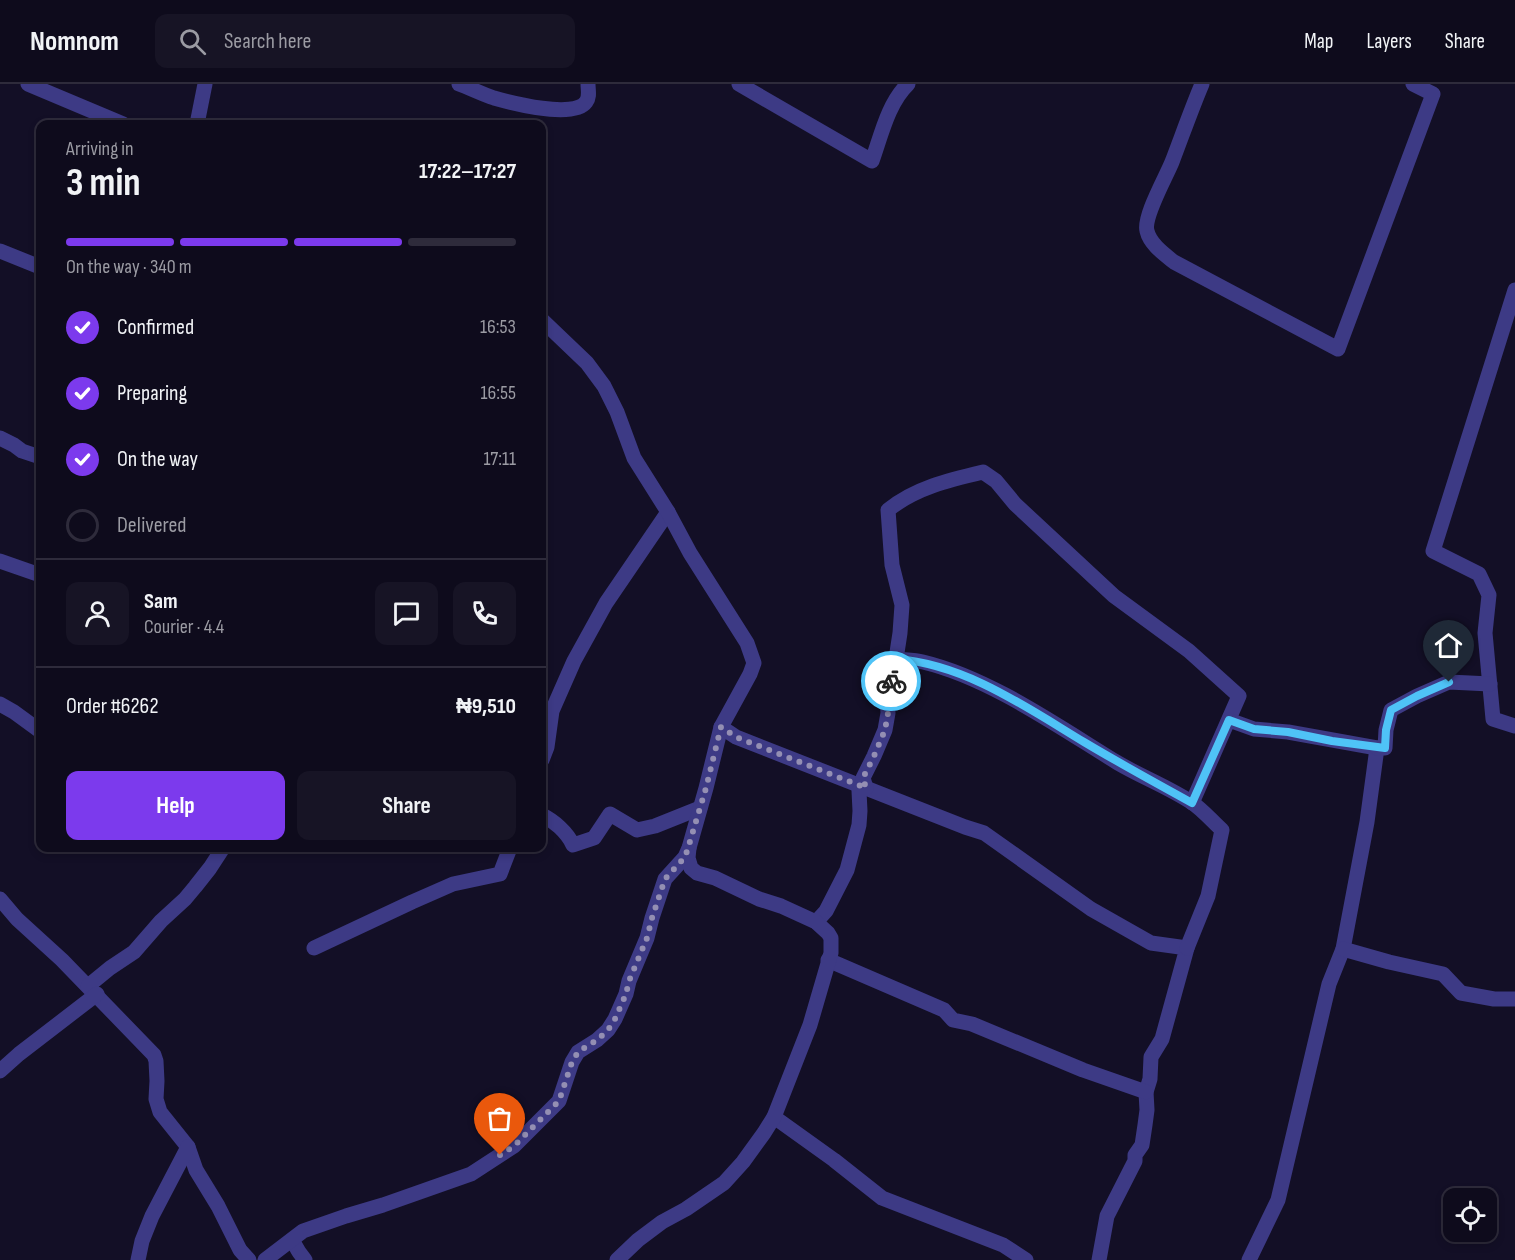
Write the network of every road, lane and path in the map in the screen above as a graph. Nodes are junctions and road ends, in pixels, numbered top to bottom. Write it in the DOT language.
graph roads {
  1 [pos="28,84"];
  2 [pos="205,84"];
  3 [pos="459,84"];
  4 [pos="588,84"];
  5 [pos="739,84"];
  6 [pos="908,84"];
  7 [pos="1202,84"];
  8 [pos="1413,84"];
  9 [pos="114,120"];
  10 [pos="198,120"];
  11 [pos="0,251"];
  12 [pos="36,265"];
  13 [pos="1515,290"];
  14 [pos="546,324"];
  15 [pos="0,438"];
  16 [pos="36,456"];
  17 [pos="668,512"];
  18 [pos="0,561"];
  19 [pos="36,574"];
  20 [pos="896,659"];
  21 [pos="1490,684"];
  22 [pos="0,704"];
  23 [pos="1229,720"];
  24 [pos="1515,726"];
  25 [pos="36,727"];
  26 [pos="721,727"];
  27 [pos="1377,748"];
  28 [pos="546,750"];
  29 [pos="866,788"];
  30 [pos="1192,803"];
  31 [pos="700,808"];
  32 [pos="546,817"];
  33 [pos="688,848"];
  34 [pos="219,852"];
  35 [pos="508,852"];
  36 [pos="0,899"];
  37 [pos="816,922"];
  38 [pos="314,948"];
  39 [pos="1187,948"];
  40 [pos="1343,949"];
  41 [pos="828,960"];
  42 [pos="93,990"];
  43 [pos="1515,999"];
  44 [pos="0,1071"];
  45 [pos="1146,1092"];
  46 [pos="774,1117"];
  47 [pos="188,1147"];
  48 [pos="292,1240"];
  49 [pos="138,1260"];
  50 [pos="249,1260"];
  51 [pos="265,1260"];
  52 [pos="305,1260"];
  53 [pos="617,1260"];
  54 [pos="1026,1260"];
  55 [pos="1099,1260"];
  56 [pos="1249,1260"];
  1 -- 9 [label="street"];
  2 -- 10 [label="street"];
  3 -- 4 [label="street"];
  5 -- 6 [label="street"];
  7 -- 8 [label="street"];
  11 -- 12 [label="street"];
  13 -- 21 [label="street"];
  14 -- 17 [label="street"];
  15 -- 16 [label="street"];
  17 -- 26 [label="street"];
  17 -- 28 [label="street"];
  18 -- 19 [label="street"];
  20 -- 23 [label="street"];
  20 -- 29 [label="street"];
  20 -- 30 [label="street"];
  21 -- 24 [label="street"];
  21 -- 27 [label="street"];
  22 -- 25 [label="street"];
  23 -- 27 [label="street"];
  23 -- 30 [label="street"];
  26 -- 29 [label="street"];
  26 -- 31 [label="street"];
  27 -- 40 [label="street"];
  29 -- 37 [label="street"];
  29 -- 39 [label="street"];
  30 -- 39 [label="street"];
  31 -- 32 [label="street"];
  31 -- 33 [label="street"];
  33 -- 37 [label="street"];
  33 -- 48 [label="street"];
  34 -- 42 [label="street"];
  35 -- 38 [label="street"];
  36 -- 42 [label="street"];
  37 -- 41 [label="street"];
  39 -- 45 [label="street"];
  40 -- 43 [label="street"];
  40 -- 56 [label="street"];
  41 -- 45 [label="street"];
  41 -- 46 [label="street"];
  42 -- 44 [label="street"];
  42 -- 47 [label="street"];
  45 -- 55 [label="street"];
  46 -- 53 [label="street"];
  46 -- 54 [label="street"];
  47 -- 49 [label="street"];
  47 -- 50 [label="street"];
  48 -- 51 [label="street"];
  48 -- 52 [label="street"];
}
